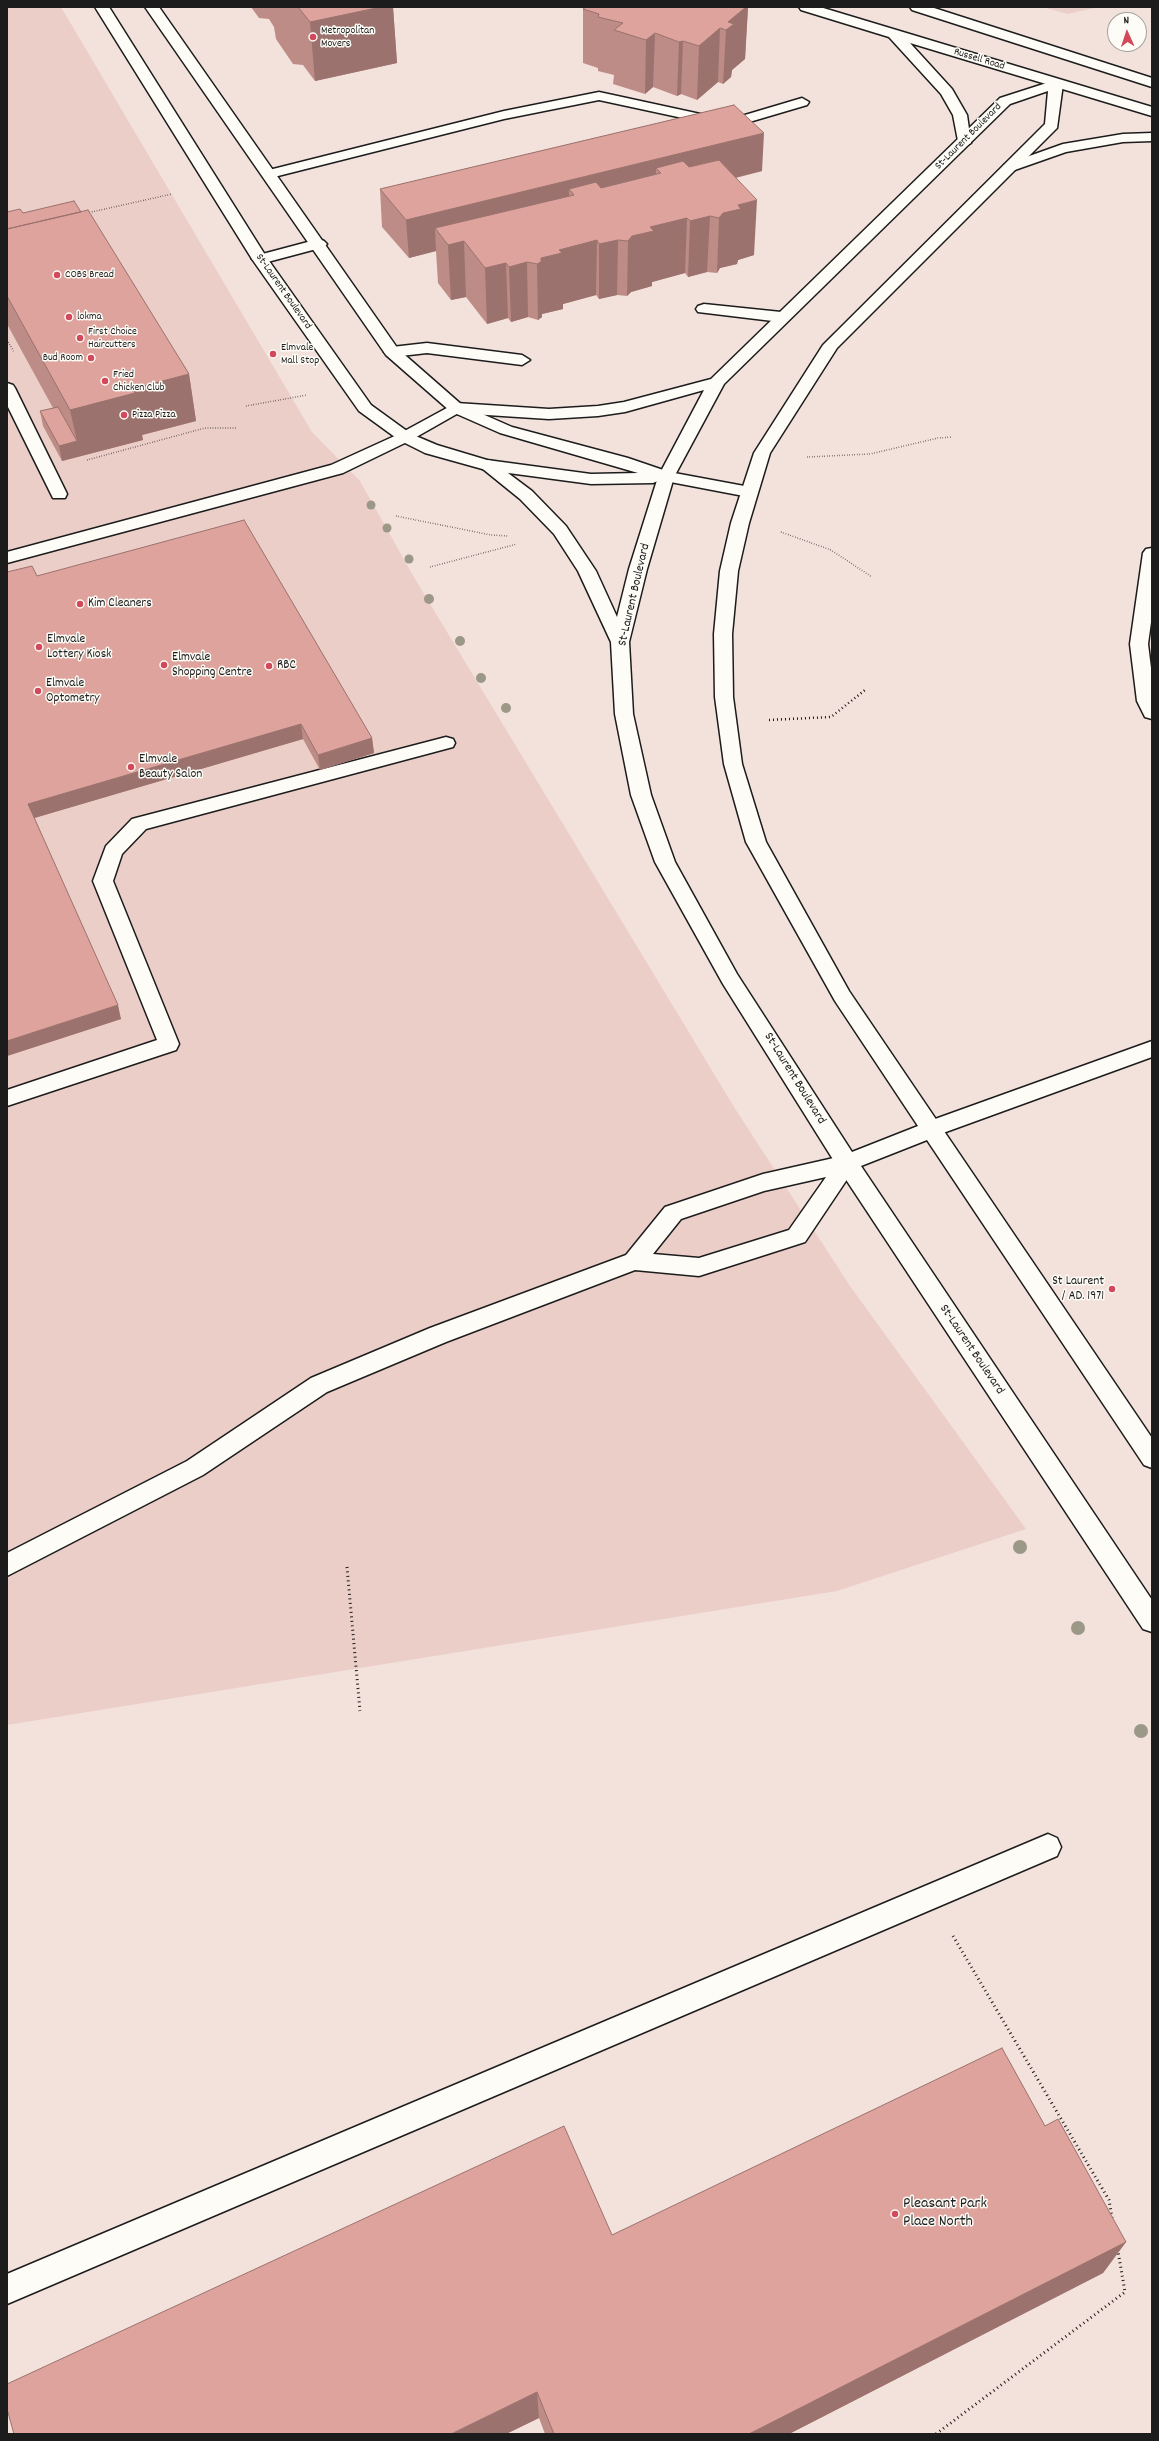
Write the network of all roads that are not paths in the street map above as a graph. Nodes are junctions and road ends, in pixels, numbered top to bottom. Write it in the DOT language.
graph roads {
  1 [pos="102,7"];
  2 [pos="152,7"];
  3 [pos="806,7"];
  4 [pos="917,7"];
  5 [pos="893,33"];
  6 [pos="1067,71"];
  7 [pos="1152,83"];
  8 [pos="802,102"];
  9 [pos="1152,112"];
  10 [pos="1152,137"];
  11 [pos="964,143"];
  12 [pos="1008,168"];
  13 [pos="270,174"];
  14 [pos="319,244"];
  15 [pos="260,260"];
  16 [pos="704,309"];
  17 [pos="781,317"];
  18 [pos="392,352"];
  19 [pos="522,360"];
  20 [pos="717,382"];
  21 [pos="7,388"];
  22 [pos="456,408"];
  23 [pos="405,437"];
  24 [pos="486,464"];
  25 [pos="666,477"];
  26 [pos="749,492"];
  27 [pos="59,494"];
  28 [pos="1152,553"];
  29 [pos="7,558"];
  30 [pos="620,642"];
  31 [pos="1152,713"];
  32 [pos="446,743"];
  33 [pos="1152,1049"];
  34 [pos="7,1098"];
  35 [pos="932,1129"];
  36 [pos="847,1163"];
  37 [pos="634,1261"];
  38 [pos="1152,1458"];
  39 [pos="7,1565"];
  40 [pos="1152,1622"];
  41 [pos="1048,1847"];
  42 [pos="7,2289"];
  1 -- 15 [label="street, St-Laurent Boulevard"];
  2 -- 13 [label="street, St-Laurent Boulevard"];
  3 -- 5 [label="street, Russell Road"];
  4 -- 6 [label="street, Russell Road"];
  5 -- 6 [label="street, Russell Road"];
  5 -- 11 [label="street"];
  6 -- 7 [label="street, Russell Road"];
  6 -- 9 [label="street, Russell Road"];
  6 -- 11 [label="street, St-Laurent Boulevard"];
  6 -- 12 [label="street"];
  8 -- 13 [label="street"];
  10 -- 12 [label="street"];
  11 -- 17 [label="street, St-Laurent Boulevard"];
  12 -- 26 [label="street"];
  13 -- 14 [label="street, St-Laurent Boulevard"];
  14 -- 15 [label="street"];
  14 -- 18 [label="street, St-Laurent Boulevard"];
  15 -- 23 [label="street, St-Laurent Boulevard"];
  16 -- 17 [label="street"];
  17 -- 20 [label="street, St-Laurent Boulevard"];
  18 -- 19 [label="street"];
  18 -- 22 [label="street, St-Laurent Boulevard"];
  20 -- 22 [label="street"];
  20 -- 25 [label="street, St-Laurent Boulevard"];
  21 -- 27 [label="street"];
  22 -- 23 [label="street"];
  22 -- 25 [label="street, St-Laurent Boulevard"];
  23 -- 24 [label="street, St-Laurent Boulevard"];
  23 -- 29 [label="street"];
  24 -- 25 [label="street, St-Laurent Boulevard"];
  24 -- 30 [label="street"];
  25 -- 26 [label="street, St-Laurent Boulevard"];
  25 -- 30 [label="street, St-Laurent Boulevard"];
  26 -- 35 [label="street"];
  28 -- 31 [label="street"];
  30 -- 36 [label="street, St-Laurent Boulevard"];
  32 -- 34 [label="street"];
  33 -- 35 [label="street"];
  35 -- 36 [label="street"];
  35 -- 38 [label="street"];
  36 -- 37 [label="street"];
  36 -- 37 [label="street"];
  36 -- 40 [label="street, St-Laurent Boulevard"];
  37 -- 39 [label="street"];
  41 -- 42 [label="street"];
}
